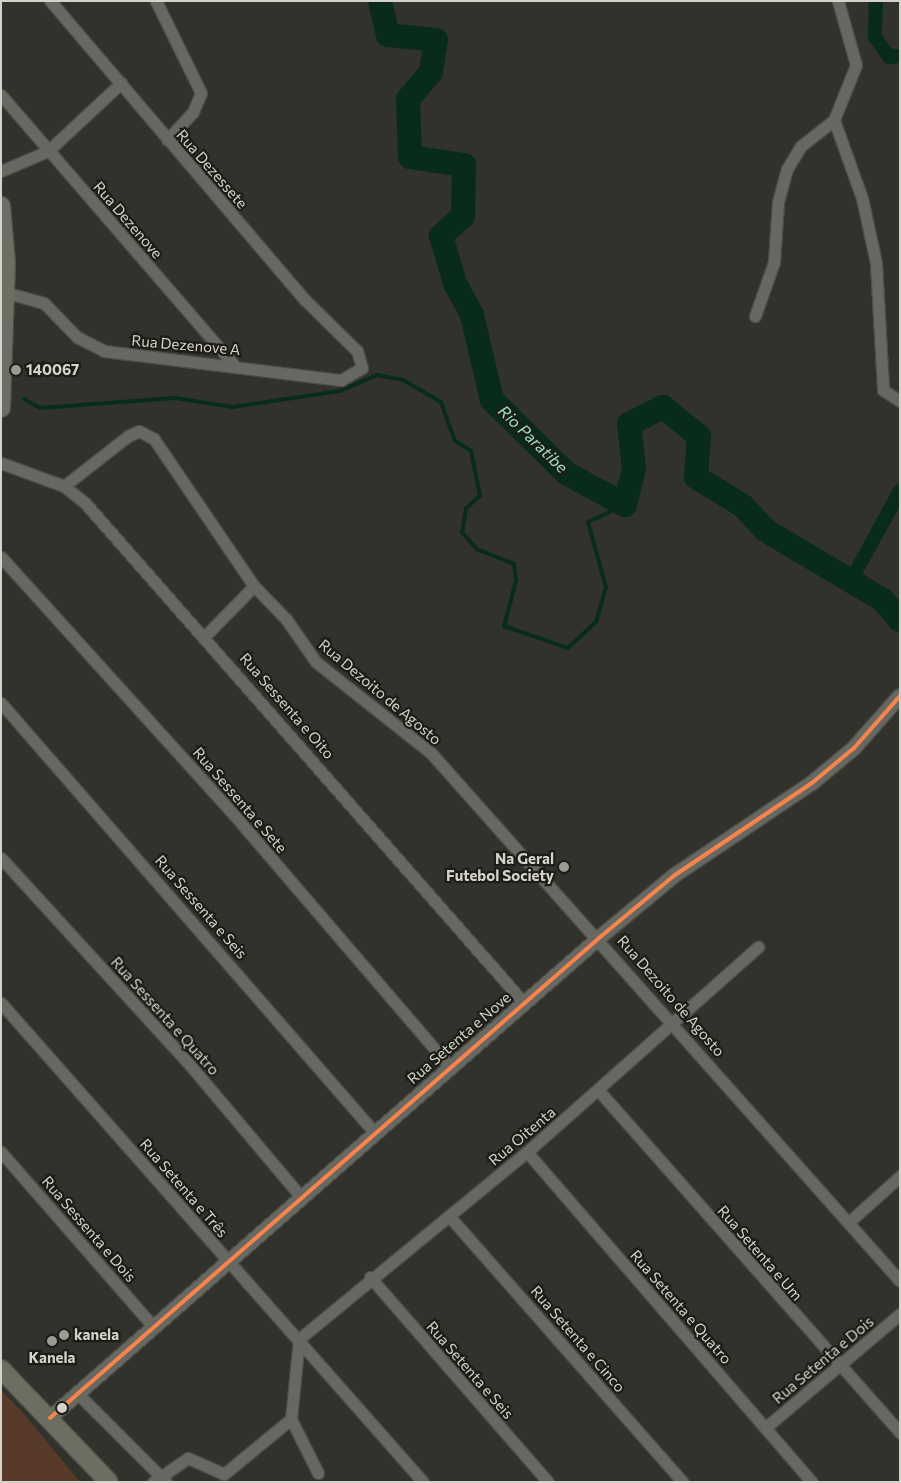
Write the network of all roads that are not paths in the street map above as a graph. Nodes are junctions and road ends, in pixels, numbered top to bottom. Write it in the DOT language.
graph roads {
  1 [pos="50,1"];
  2 [pos="156,1"];
  3 [pos="838,1"];
  4 [pos="121,83"];
  5 [pos="1,95"];
  6 [pos="834,120"];
  7 [pos="167,140"];
  8 [pos="48,151"];
  9 [pos="1,172"];
  10 [pos="1,206"];
  11 [pos="4,292"];
  12 [pos="755,316"];
  13 [pos="357,351"];
  14 [pos="233,364"];
  15 [pos="900,401"];
  16 [pos="1,408"];
  17 [pos="1,463"];
  18 [pos="64,486"];
  19 [pos="1,557"];
  20 [pos="254,586"];
  21 [pos="205,636"];
  22 [pos="900,696"];
  23 [pos="1,703"];
  24 [pos="1,858"];
  25 [pos="599,938"];
  26 [pos="758,947"];
  27 [pos="1,1003"];
  28 [pos="524,1003"];
  29 [pos="673,1020"];
  30 [pos="450,1068"];
  31 [pos="599,1091"];
  32 [pos="375,1133"];
  33 [pos="1,1152"];
  34 [pos="527,1152"];
  35 [pos="900,1176"];
  36 [pos="302,1198"];
  37 [pos="449,1216"];
  38 [pos="849,1222"];
  39 [pos="228,1262"];
  40 [pos="370,1277"];
  41 [pos="900,1281"];
  42 [pos="900,1314"];
  43 [pos="153,1326"];
  44 [pos="298,1339"];
  45 [pos="839,1367"];
  46 [pos="4,1376"];
  47 [pos="78,1394"];
  48 [pos="50,1418"];
  49 [pos="291,1419"];
  50 [pos="765,1428"];
  51 [pos="900,1433"];
  52 [pos="318,1473"];
  53 [pos="159,1480"];
  54 [pos="108,1482"];
  55 [pos="423,1482"];
  56 [pos="548,1482"];
  57 [pos="683,1482"];
  58 [pos="812,1482"];
  1 -- 4 [label="street, Rua Dezessete"];
  2 -- 7 [label="street"];
  3 -- 6 [label="street"];
  4 -- 7 [label="street, Rua Dezessete"];
  4 -- 8 [label="street"];
  5 -- 8 [label="street, Rua Dezenove"];
  6 -- 12 [label="street"];
  6 -- 15 [label="street"];
  7 -- 13 [label="street, Rua Dezessete"];
  8 -- 9 [label="street"];
  8 -- 14 [label="street, Rua Dezenove"];
  10 -- 11 [label="main road"];
  11 -- 14 [label="street, Rua Dezenove A"];
  11 -- 16 [label="main road"];
  13 -- 14 [label="street, Rua Dezenove A"];
  17 -- 18 [label="street, Rua Sessenta e Oito"];
  18 -- 20 [label="street, Rua Dezoito de Agosto"];
  18 -- 21 [label="street, Rua Sessenta e Oito"];
  19 -- 30 [label="street, Rua Sessenta e Sete"];
  20 -- 21 [label="street"];
  20 -- 25 [label="street, Rua Dezoito de Agosto"];
  21 -- 28 [label="street, Rua Sessenta e Oito"];
  22 -- 25 [label="street, Rua Setenta e Nove"];
  23 -- 32 [label="street, Rua Sessenta e Seis"];
  24 -- 36 [label="street, Rua Sessenta e Quatro"];
  25 -- 28 [label="street, Rua Setenta e Nove"];
  25 -- 29 [label="street, Rua Dezoito de Agosto"];
  26 -- 29 [label="street, Rua Oitenta"];
  27 -- 39 [label="street, Rua Setenta e Três"];
  28 -- 30 [label="street, Rua Setenta e Nove"];
  29 -- 31 [label="street, Rua Oitenta"];
  29 -- 38 [label="street, Rua Dezoito de Agosto"];
  30 -- 32 [label="street, Rua Setenta e Nove"];
  31 -- 34 [label="street, Rua Oitenta"];
  31 -- 45 [label="street, Rua Setenta e Um"];
  32 -- 36 [label="street, Rua Setenta e Nove"];
  33 -- 43 [label="street, Rua Sessenta e Dois"];
  34 -- 37 [label="street, Rua Oitenta"];
  34 -- 50 [label="street, Rua Setenta e Quatro"];
  35 -- 38 [label="street"];
  36 -- 39 [label="street, Rua Setenta e Nove"];
  37 -- 40 [label="street, Rua Oitenta"];
  37 -- 57 [label="street, Rua Setenta e Cinco"];
  38 -- 41 [label="street, Rua Dezoito de Agosto"];
  39 -- 43 [label="street, Rua Setenta e Nove"];
  39 -- 44 [label="street, Rua Setenta e Três"];
  40 -- 44 [label="street, Rua Oitenta"];
  40 -- 56 [label="street, Rua Setenta e Seis"];
  42 -- 45 [label="street, Rua Setenta e Dois"];
  43 -- 47 [label="street, Rua Setenta e Nove"];
  44 -- 49 [label="street"];
  44 -- 55 [label="street, Rua Setenta e Três"];
  45 -- 50 [label="street, Rua Setenta e Dois"];
  45 -- 51 [label="street, Rua Setenta e Um"];
  46 -- 48 [label="main road"];
  47 -- 48 [label="street, Rua Setenta e Nove"];
  47 -- 53 [label="street"];
  48 -- 54 [label="main road"];
  49 -- 52 [label="street"];
  49 -- 53 [label="street"];
  50 -- 58 [label="street, Rua Setenta e Quatro"];
}
